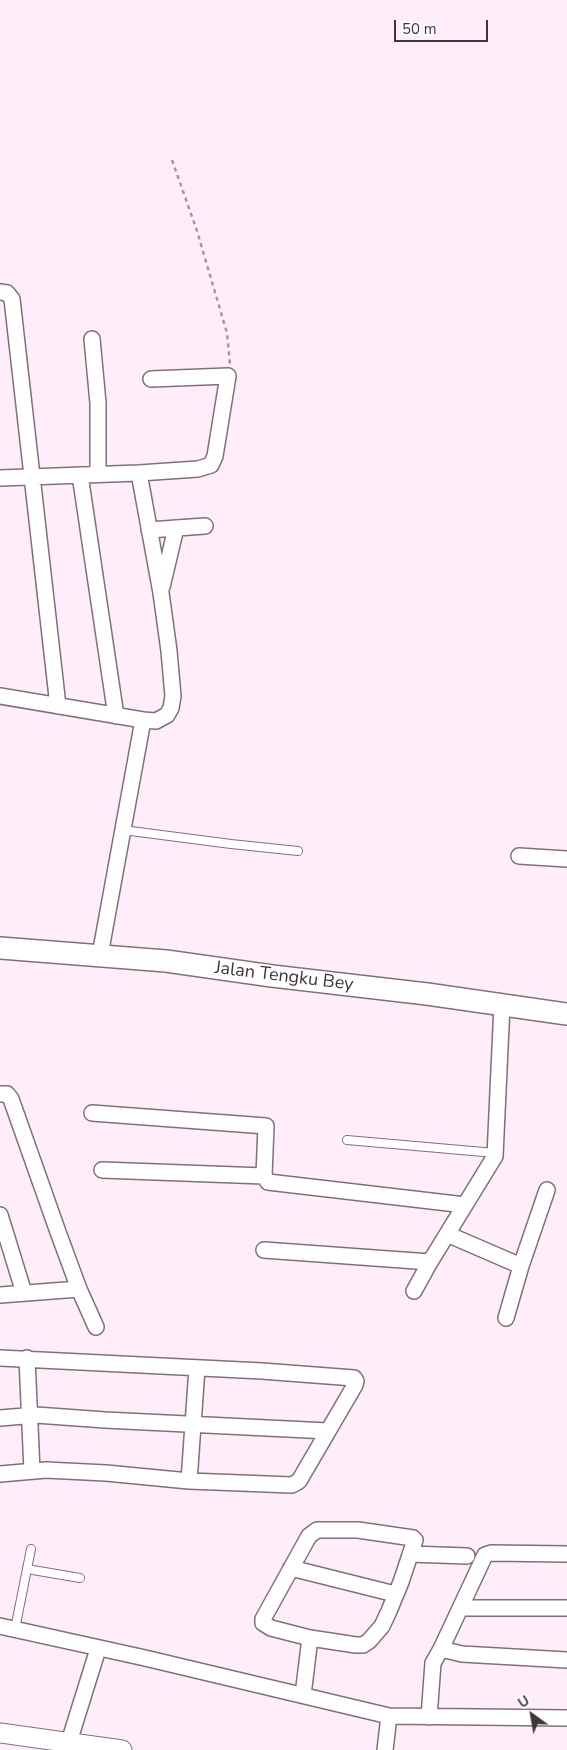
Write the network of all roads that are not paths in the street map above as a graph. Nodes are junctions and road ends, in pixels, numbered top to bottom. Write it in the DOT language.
graph roads {
  1 [pos="0,292"];
  2 [pos="92,340"];
  3 [pos="151,379"];
  4 [pos="139,473"];
  5 [pos="98,474"];
  6 [pos="80,475"];
  7 [pos="31,477"];
  8 [pos="0,478"];
  9 [pos="206,526"];
  10 [pos="176,528"];
  11 [pos="149,530"];
  12 [pos="161,593"];
  13 [pos="0,696"];
  14 [pos="58,706"];
  15 [pos="116,716"];
  16 [pos="143,720"];
  17 [pos="123,830"];
  18 [pos="298,850"];
  19 [pos="519,856"];
  20 [pos="567,859"];
  21 [pos="0,948"];
  22 [pos="100,956"];
  23 [pos="502,1005"];
  24 [pos="567,1014"];
  25 [pos="0,1094"];
  26 [pos="92,1113"];
  27 [pos="347,1140"];
  28 [pos="495,1153"];
  29 [pos="102,1170"];
  30 [pos="264,1176"];
  31 [pos="547,1190"];
  32 [pos="465,1205"];
  33 [pos="0,1215"];
  34 [pos="447,1234"];
  35 [pos="264,1250"];
  36 [pos="430,1262"];
  37 [pos="521,1266"];
  38 [pos="79,1290"];
  39 [pos="414,1291"];
  40 [pos="24,1293"];
  41 [pos="0,1295"];
  42 [pos="506,1318"];
  43 [pos="96,1327"];
  44 [pos="0,1358"];
  45 [pos="27,1358"];
  46 [pos="197,1368"];
  47 [pos="28,1416"];
  48 [pos="0,1418"];
  49 [pos="193,1424"];
  50 [pos="328,1431"];
  51 [pos="32,1471"];
  52 [pos="0,1474"];
  53 [pos="189,1481"];
  54 [pos="31,1549"];
  55 [pos="410,1554"];
  56 [pos="567,1554"];
  57 [pos="468,1556"];
  58 [pos="27,1568"];
  59 [pos="291,1568"];
  60 [pos="80,1578"];
  61 [pos="395,1594"];
  62 [pos="461,1608"];
  63 [pos="567,1608"];
  64 [pos="7,1627"];
  65 [pos="310,1638"];
  66 [pos="98,1649"];
  67 [pos="441,1649"];
  68 [pos="567,1660"];
  69 [pos="303,1695"];
  70 [pos="389,1716"];
  71 [pos="430,1717"];
  72 [pos="567,1718"];
  73 [pos="0,1733"];
  74 [pos="69,1742"];
  75 [pos="122,1750"];
  76 [pos="385,1750"];
  1 -- 7 [label="street"];
  2 -- 5 [label="street"];
  3 -- 4 [label="street"];
  4 -- 5 [label="street"];
  4 -- 11 [label="street"];
  5 -- 6 [label="street"];
  6 -- 7 [label="street"];
  6 -- 15 [label="street"];
  7 -- 8 [label="street"];
  7 -- 14 [label="street"];
  9 -- 10 [label="street"];
  10 -- 11 [label="street"];
  10 -- 12 [label="street"];
  11 -- 12 [label="street"];
  12 -- 16 [label="street"];
  13 -- 14 [label="street"];
  14 -- 15 [label="street"];
  15 -- 16 [label="street"];
  16 -- 17 [label="street"];
  17 -- 18 [label="lane"];
  17 -- 22 [label="street"];
  19 -- 20 [label="street"];
  21 -- 22 [label="main road, Jalan Tengku Bey"];
  22 -- 23 [label="main road, Jalan Tengku Bey"];
  23 -- 24 [label="main road, Jalan Tengku Bey"];
  23 -- 28 [label="street"];
  25 -- 38 [label="street"];
  26 -- 30 [label="street"];
  27 -- 28 [label="lane"];
  28 -- 32 [label="street"];
  29 -- 30 [label="street"];
  30 -- 32 [label="street"];
  31 -- 37 [label="street"];
  32 -- 34 [label="street"];
  33 -- 40 [label="street"];
  34 -- 36 [label="street"];
  34 -- 37 [label="street"];
  35 -- 36 [label="street"];
  36 -- 39 [label="street"];
  37 -- 42 [label="street"];
  38 -- 40 [label="street"];
  38 -- 43 [label="street"];
  40 -- 41 [label="street"];
  44 -- 45 [label="street"];
  45 -- 46 [label="street"];
  45 -- 47 [label="street"];
  46 -- 49 [label="street"];
  46 -- 50 [label="street"];
  47 -- 48 [label="street"];
  47 -- 49 [label="street"];
  47 -- 51 [label="street"];
  49 -- 50 [label="street"];
  49 -- 53 [label="street"];
  50 -- 53 [label="street"];
  51 -- 52 [label="street"];
  51 -- 53 [label="street"];
  54 -- 58 [label="lane"];
  55 -- 57 [label="street"];
  55 -- 59 [label="street"];
  55 -- 61 [label="street"];
  56 -- 62 [label="street"];
  58 -- 60 [label="lane"];
  58 -- 64 [label="lane"];
  59 -- 61 [label="street"];
  59 -- 65 [label="street"];
  61 -- 65 [label="street"];
  62 -- 63 [label="street"];
  62 -- 67 [label="street"];
  64 -- 66 [label="street"];
  65 -- 69 [label="street"];
  66 -- 69 [label="street"];
  66 -- 74 [label="street"];
  67 -- 68 [label="street"];
  67 -- 71 [label="street"];
  69 -- 70 [label="street"];
  70 -- 71 [label="street"];
  70 -- 76 [label="street"];
  71 -- 72 [label="street"];
  73 -- 74 [label="street"];
  74 -- 75 [label="street"];
}
